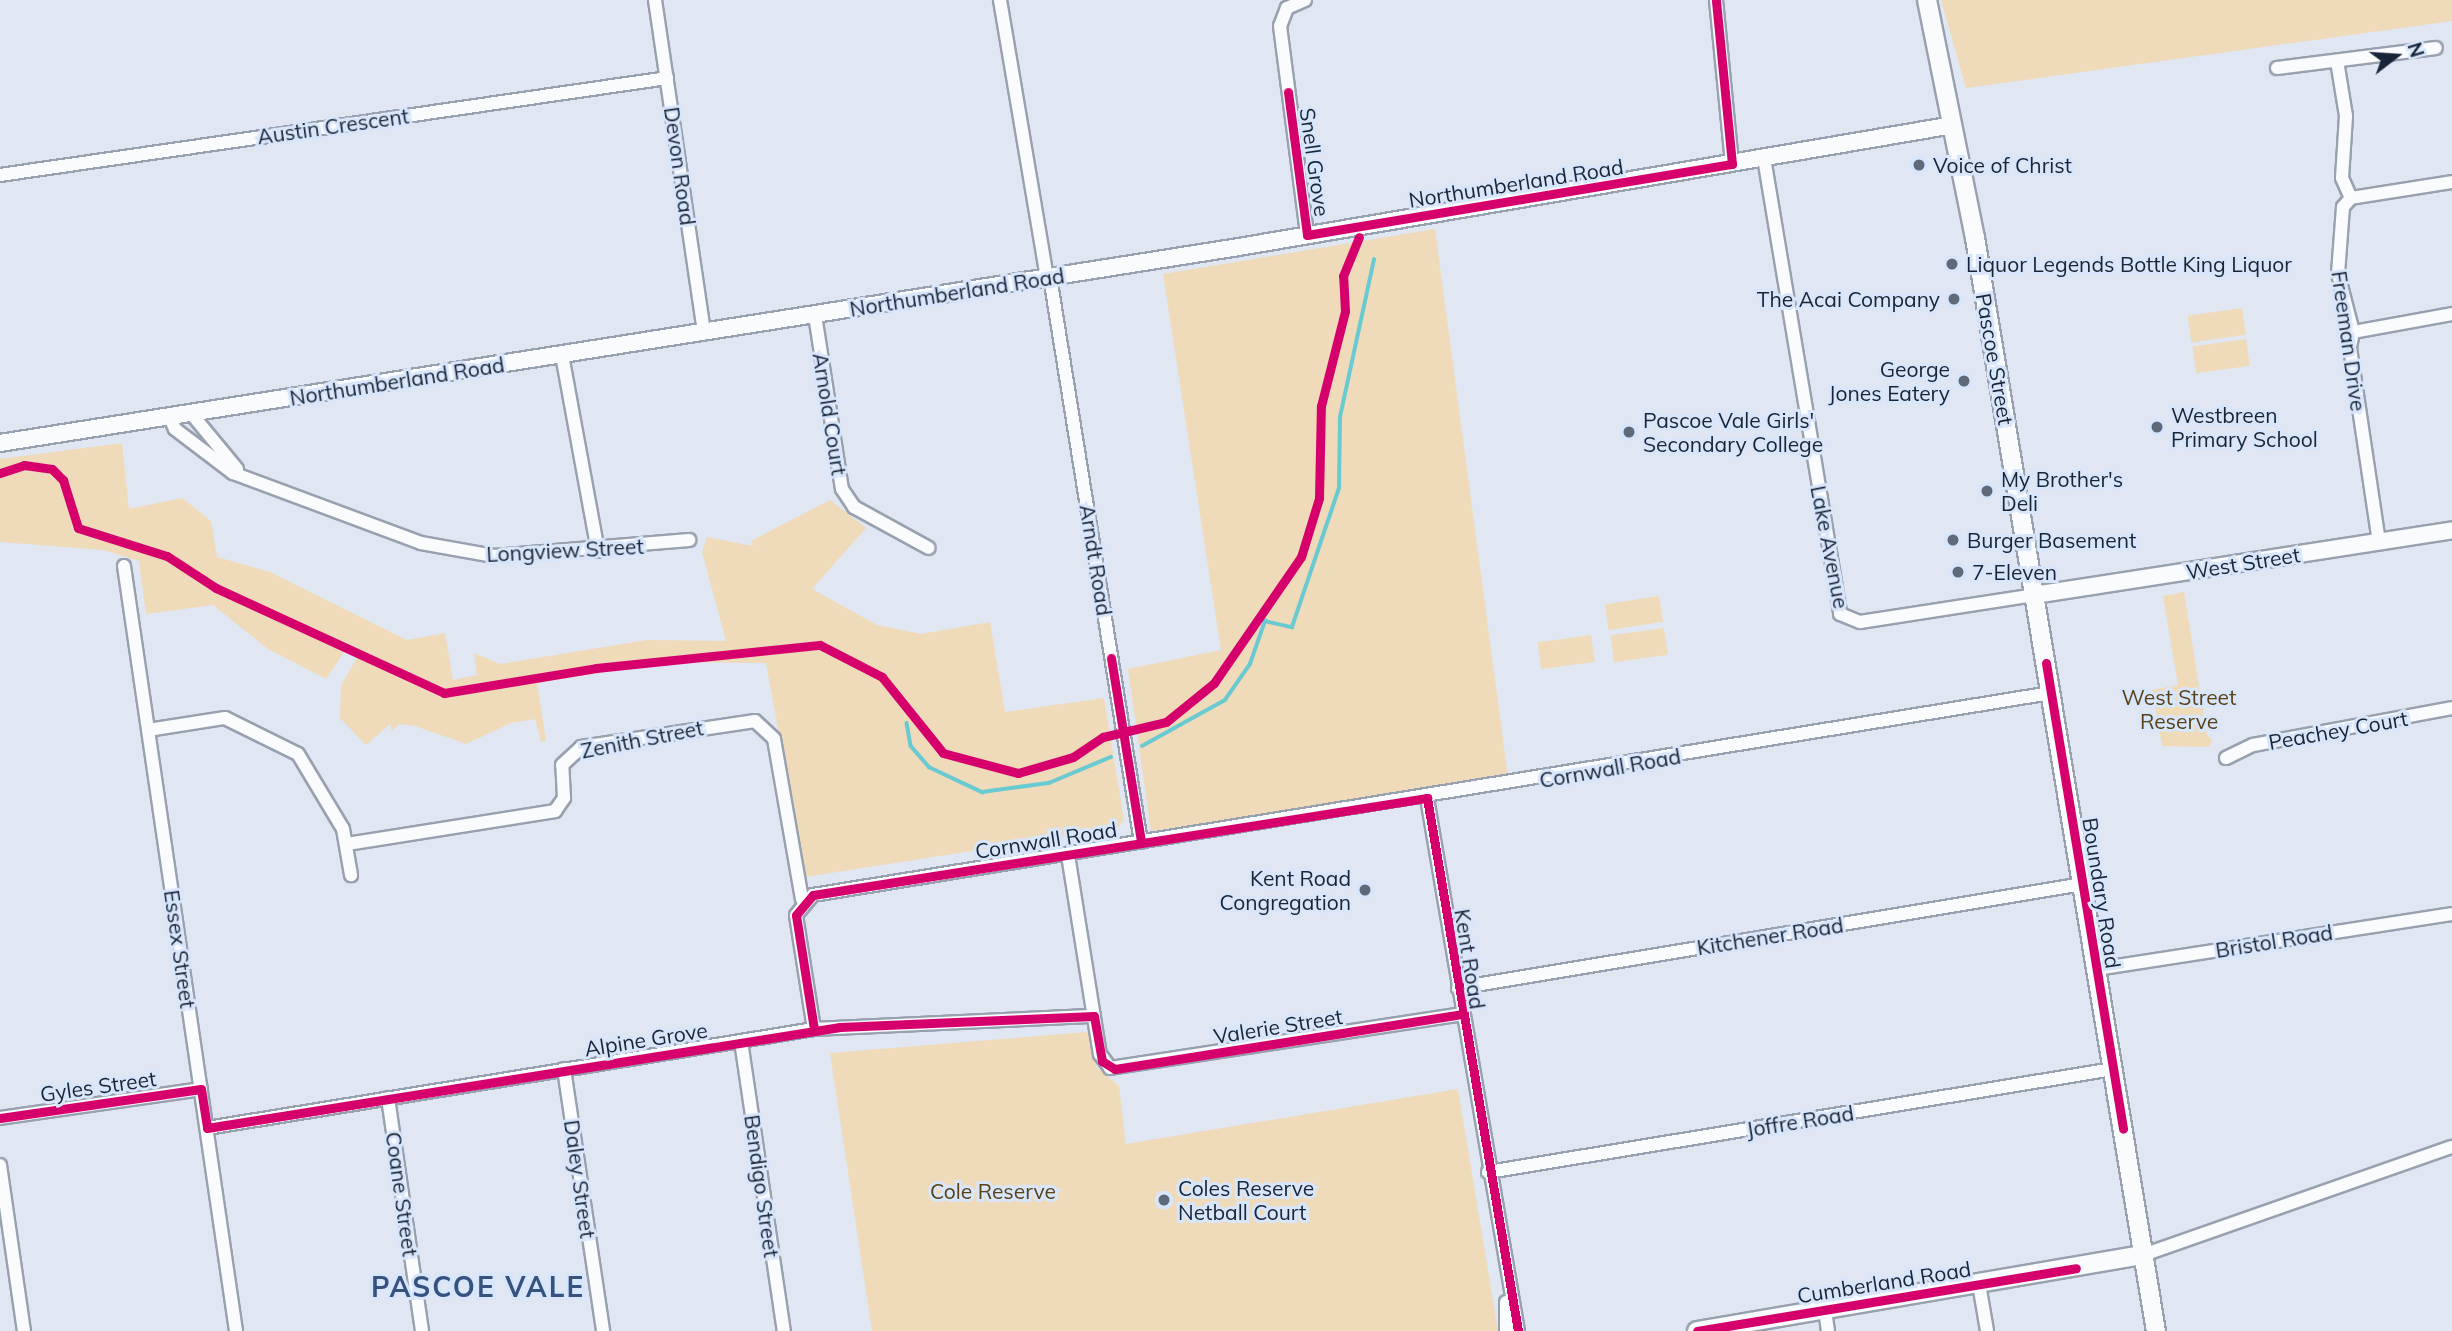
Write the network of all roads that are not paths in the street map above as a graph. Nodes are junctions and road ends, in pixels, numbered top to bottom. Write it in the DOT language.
graph roads {
  1 [pos="655,0"];
  2 [pos="1000,0"];
  3 [pos="1305,0"];
  4 [pos="1716,0"];
  5 [pos="1927,0"];
  6 [pos="2436,48"];
  7 [pos="2337,61"];
  8 [pos="2277,68"];
  9 [pos="667,78"];
  10 [pos="1953,125"];
  11 [pos="1764,158"];
  12 [pos="1732,164"];
  13 [pos="0,175"];
  14 [pos="2452,183"];
  15 [pos="2351,198"];
  16 [pos="1307,235"];
  17 [pos="1049,277"];
  18 [pos="2452,314"];
  19 [pos="815,315"];
  20 [pos="704,332"];
  21 [pos="2353,332"];
  22 [pos="562,355"];
  23 [pos="190,412"];
  24 [pos="169,415"];
  25 [pos="0,443"];
  26 [pos="246,476"];
  27 [pos="2452,530"];
  28 [pos="688,540"];
  29 [pos="2379,542"];
  30 [pos="929,548"];
  31 [pos="598,551"];
  32 [pos="124,566"];
  33 [pos="2035,595"];
  34 [pos="2051,694"];
  35 [pos="2452,708"];
  36 [pos="148,730"];
  37 [pos="2226,758"];
  38 [pos="1427,798"];
  39 [pos="1141,842"];
  40 [pos="347,844"];
  41 [pos="1068,855"];
  42 [pos="351,875"];
  43 [pos="2082,884"];
  44 [pos="803,900"];
  45 [pos="2452,914"];
  46 [pos="2097,969"];
  47 [pos="1458,988"];
  48 [pos="1462,1014"];
  49 [pos="1094,1016"];
  50 [pos="814,1029"];
  51 [pos="741,1041"];
  52 [pos="564,1069"];
  53 [pos="2113,1069"];
  54 [pos="201,1089"];
  55 [pos="388,1098"];
  56 [pos="0,1118"];
  57 [pos="207,1128"];
  58 [pos="2452,1147"];
  59 [pos="0,1165"];
  60 [pos="1488,1172"];
  61 [pos="2143,1255"];
  62 [pos="1505,1281"];
  63 [pos="1979,1284"];
  64 [pos="1825,1310"];
  65 [pos="24,1331"];
  66 [pos="236,1331"];
  67 [pos="422,1331"];
  68 [pos="603,1331"];
  69 [pos="784,1331"];
  70 [pos="1506,1331"];
  71 [pos="1518,1331"];
  72 [pos="1697,1331"];
  73 [pos="1828,1331"];
  74 [pos="1987,1331"];
  75 [pos="2156,1331"];
  1 -- 9 [label="street, Devon Road"];
  2 -- 17 [label="street, Arndt Road"];
  3 -- 16 [label="street, Snell Grove"];
  4 -- 12 [label="street"];
  5 -- 10 [label="main road, Pascoe Street"];
  6 -- 7 [label="street"];
  7 -- 8 [label="street"];
  7 -- 15 [label="street"];
  9 -- 13 [label="street, Austin Crescent"];
  9 -- 20 [label="street, Devon Road"];
  10 -- 11 [label="street, Northumberland Road"];
  10 -- 33 [label="main road, Pascoe Street"];
  11 -- 12 [label="street, Northumberland Road"];
  11 -- 33 [label="street, Lake Avenue"];
  12 -- 16 [label="street, Northumberland Road"];
  14 -- 15 [label="street"];
  15 -- 21 [label="street, Freeman Drive"];
  16 -- 17 [label="street, Northumberland Road"];
  17 -- 19 [label="street, Northumberland Road"];
  17 -- 39 [label="street, Arndt Road"];
  18 -- 21 [label="street"];
  19 -- 20 [label="street, Northumberland Road"];
  19 -- 30 [label="street, Arnold Court"];
  20 -- 22 [label="street, Northumberland Road"];
  21 -- 29 [label="street, Freeman Drive"];
  22 -- 23 [label="street, Northumberland Road"];
  22 -- 31 [label="street"];
  23 -- 24 [label="street, Northumberland Road"];
  23 -- 26 [label="street, Longview Street"];
  24 -- 25 [label="street, Northumberland Road"];
  24 -- 26 [label="street, Longview Street"];
  26 -- 31 [label="street, Longview Street"];
  27 -- 29 [label="street, West Street"];
  28 -- 31 [label="street, Longview Street"];
  29 -- 33 [label="street, West Street"];
  32 -- 36 [label="street, Essex Street"];
  33 -- 34 [label="main road, Boundary Road"];
  34 -- 38 [label="street, Cornwall Road"];
  34 -- 43 [label="main road, Boundary Road"];
  35 -- 37 [label="street, Peachey Court"];
  36 -- 40 [label="street"];
  36 -- 54 [label="street, Essex Street"];
  38 -- 39 [label="street, Cornwall Road"];
  38 -- 47 [label="street, Kent Road"];
  39 -- 41 [label="street, Cornwall Road"];
  40 -- 42 [label="street"];
  40 -- 44 [label="street, Zenith Street"];
  41 -- 44 [label="street, Cornwall Road"];
  41 -- 49 [label="street"];
  43 -- 46 [label="main road, Boundary Road"];
  43 -- 47 [label="street, Kitchener Road"];
  44 -- 50 [label="street"];
  45 -- 46 [label="street, Bristol Road"];
  46 -- 53 [label="main road, Boundary Road"];
  47 -- 48 [label="street, Kent Road"];
  48 -- 49 [label="street, Valerie Street"];
  48 -- 60 [label="street, Kent Road"];
  49 -- 50 [label="street, Alpine Grove"];
  50 -- 51 [label="street, Alpine Grove"];
  51 -- 52 [label="street, Alpine Grove"];
  51 -- 69 [label="street, Bendigo Street"];
  52 -- 55 [label="street, Alpine Grove"];
  52 -- 68 [label="street, Daley Street"];
  53 -- 60 [label="street, Joffre Road"];
  53 -- 61 [label="main road, Boundary Road"];
  54 -- 56 [label="street, Gyles Street"];
  54 -- 57 [label="street, Essex Street"];
  55 -- 57 [label="street, Alpine Grove"];
  55 -- 67 [label="street, Coane Street"];
  57 -- 66 [label="street, Essex Street"];
  58 -- 61 [label="street, Cumberland Road"];
  59 -- 65 [label="street"];
  60 -- 62 [label="street, Kent Road"];
  61 -- 63 [label="main road, Cumberland Road"];
  61 -- 75 [label="main road, Boundary Road"];
  62 -- 70 [label="street, Kent Road"];
  62 -- 71 [label="street, Kent Road"];
  63 -- 64 [label="main road, Cumberland Road"];
  63 -- 74 [label="street"];
  64 -- 72 [label="main road, Cumberland Road"];
  64 -- 73 [label="street"];
}
